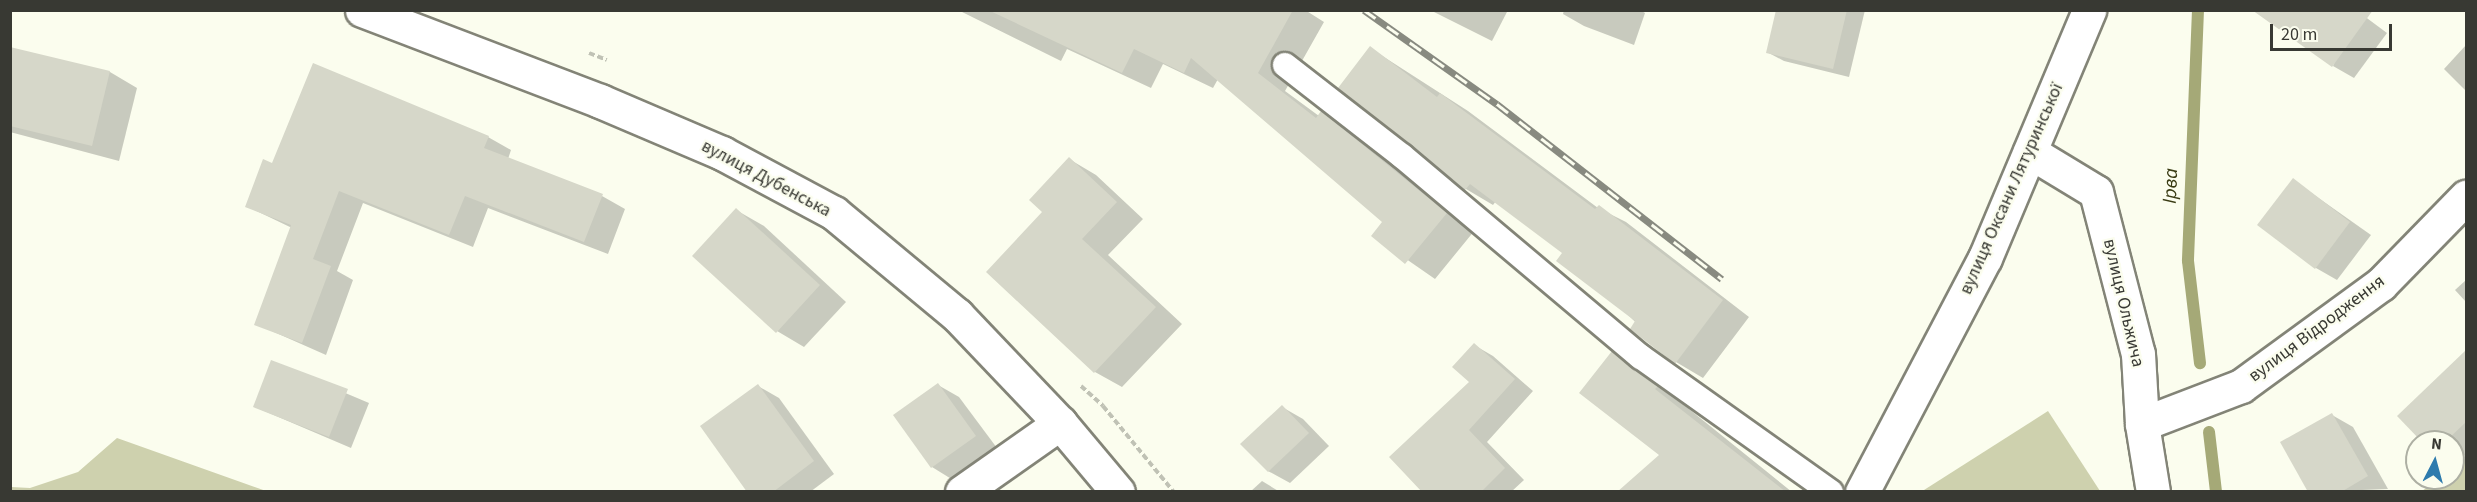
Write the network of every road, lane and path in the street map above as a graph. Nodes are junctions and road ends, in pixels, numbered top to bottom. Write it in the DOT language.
graph roads {
  1 [pos="362,10"];
  2 [pos="2090,10"];
  3 [pos="1285,65"];
  4 [pos="2030,152"];
  5 [pos="2466,196"];
  6 [pos="1060,423"];
  7 [pos="2142,424"];
  8 [pos="962,492"];
  9 [pos="1118,492"];
  10 [pos="1831,492"];
  11 [pos="1862,492"];
  12 [pos="2153,492"];
  1 -- 6 [label="main road, вулиця Дубенська"];
  2 -- 4 [label="main road, вулиця Оксани Лятуринської"];
  3 -- 10 [label="lane"];
  4 -- 7 [label="main road, вулиця Ольжича"];
  4 -- 11 [label="main road, вулиця Оксани Лятуринської"];
  5 -- 7 [label="main road, вулиця Відродження"];
  6 -- 8 [label="main road"];
  6 -- 9 [label="main road, вулиця Дубенська"];
  7 -- 12 [label="main road, вулиця Ольжича"];
}
